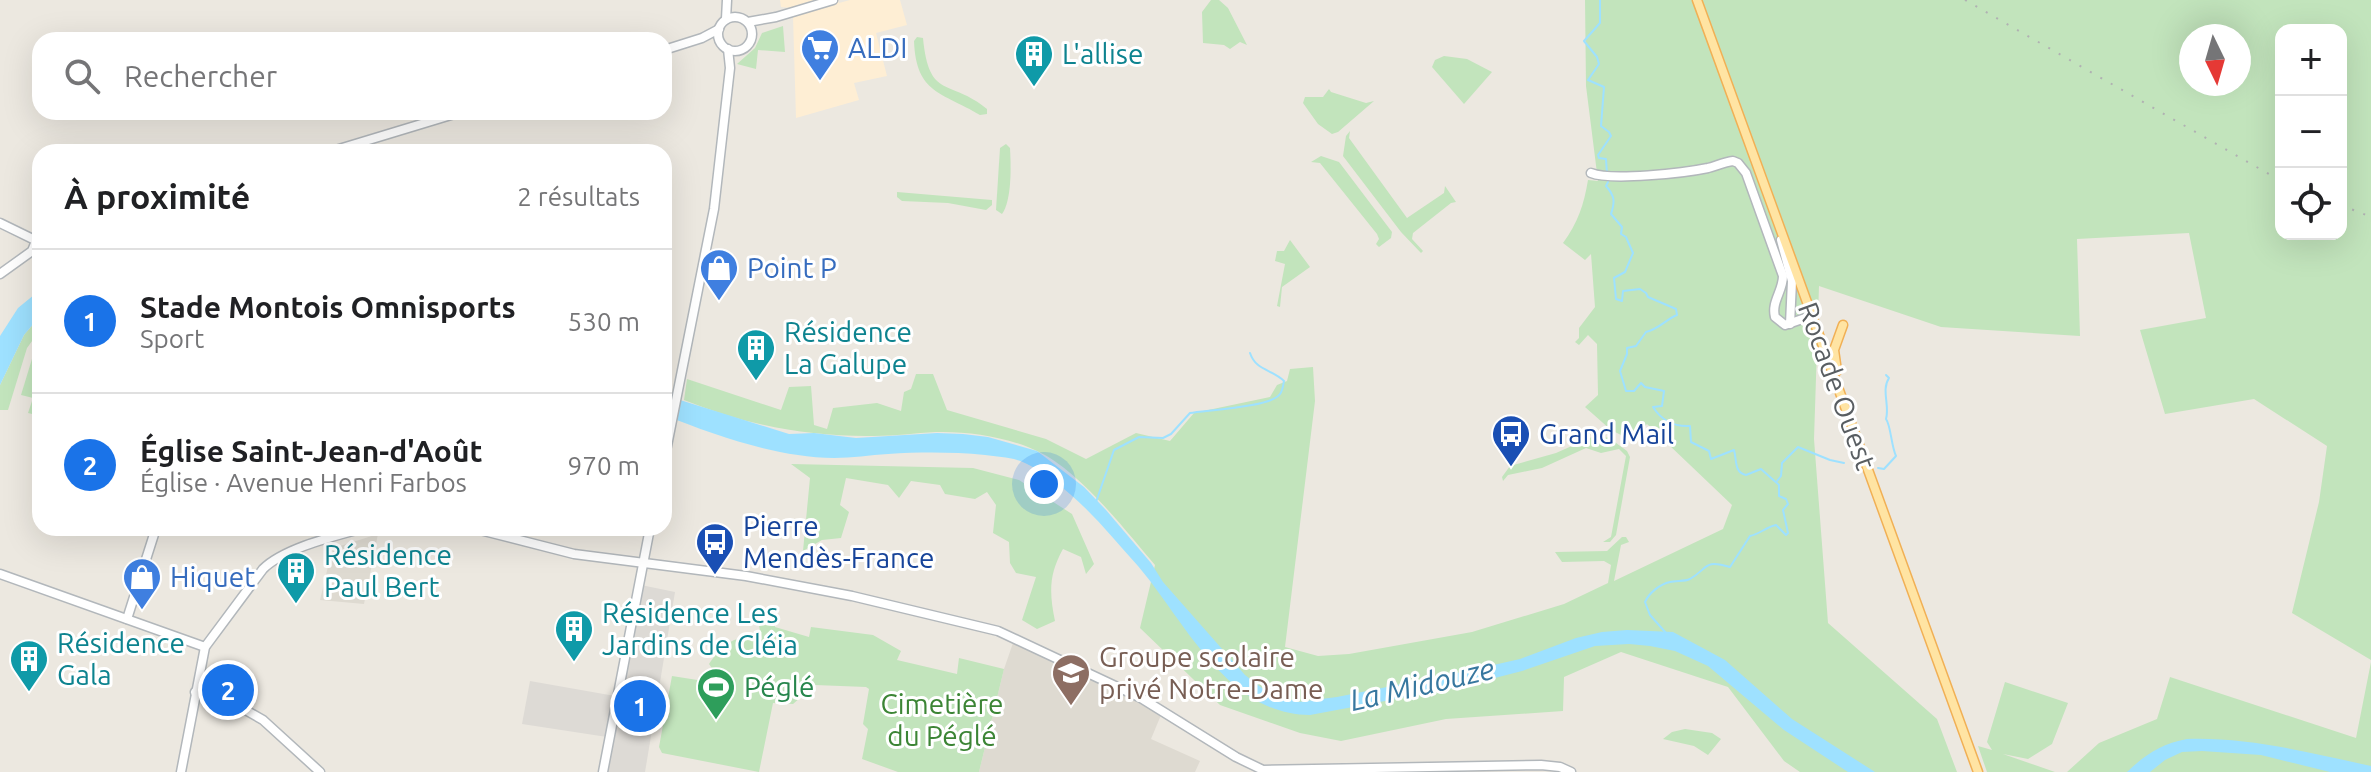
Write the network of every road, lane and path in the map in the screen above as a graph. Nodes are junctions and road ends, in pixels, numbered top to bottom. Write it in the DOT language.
graph roads {
  1 [pos="728,0"];
  2 [pos="833,0"];
  3 [pos="1694,0"];
  4 [pos="737,17"];
  5 [pos="776,17"];
  6 [pos="726,19"];
  7 [pos="748,22"];
  8 [pos="719,29"];
  9 [pos="752,32"];
  10 [pos="702,38"];
  11 [pos="724,46"];
  12 [pos="672,47"];
  13 [pos="739,50"];
  14 [pos="731,67"];
  15 [pos="435,120"];
  16 [pos="355,144"];
  17 [pos="1591,173"];
  18 [pos="0,223"];
  19 [pos="1778,223"];
  20 [pos="32,243"];
  21 [pos="32,248"];
  22 [pos="0,274"];
  23 [pos="1811,316"];
  24 [pos="1790,324"];
  25 [pos="1843,325"];
  26 [pos="1848,414"];
  27 [pos="672,421"];
  28 [pos="153,536"];
  29 [pos="341,536"];
  30 [pos="502,536"];
  31 [pos="648,536"];
  32 [pos="643,564"];
  33 [pos="0,574"];
  34 [pos="127,619"];
  35 [pos="205,647"];
  36 [pos="195,692"];
  37 [pos="181,772"];
  38 [pos="320,772"];
  39 [pos="603,772"];
  40 [pos="1571,772"];
  41 [pos="1978,772"];
  1 -- 4 [label="street"];
  1 -- 6 [label="street"];
  2 -- 5 [label="street"];
  3 -- 19 [label="main road, Rocade Ouest"];
  4 -- 6 [label="street"];
  4 -- 7 [label="street"];
  5 -- 7 [label="street"];
  5 -- 9 [label="street"];
  6 -- 8 [label="street"];
  7 -- 9 [label="street"];
  8 -- 10 [label="street"];
  8 -- 11 [label="street"];
  9 -- 13 [label="street"];
  10 -- 11 [label="street"];
  10 -- 12 [label="street"];
  11 -- 13 [label="street"];
  11 -- 14 [label="street"];
  13 -- 14 [label="street"];
  14 -- 27 [label="street"];
  15 -- 16 [label="street"];
  17 -- 24 [label="street"];
  18 -- 20 [label="street"];
  19 -- 23 [label="main road, Rocade Ouest"];
  19 -- 24 [label="street"];
  21 -- 22 [label="street"];
  23 -- 24 [label="street"];
  23 -- 26 [label="main road, Rocade Ouest"];
  25 -- 26 [label="main road"];
  26 -- 41 [label="main road, Rocade Ouest"];
  28 -- 34 [label="street"];
  29 -- 35 [label="street"];
  30 -- 32 [label="street"];
  31 -- 32 [label="street"];
  32 -- 39 [label="street"];
  32 -- 40 [label="street"];
  33 -- 34 [label="street"];
  34 -- 35 [label="street"];
  35 -- 36 [label="street"];
  36 -- 37 [label="street"];
  36 -- 38 [label="street"];
}
